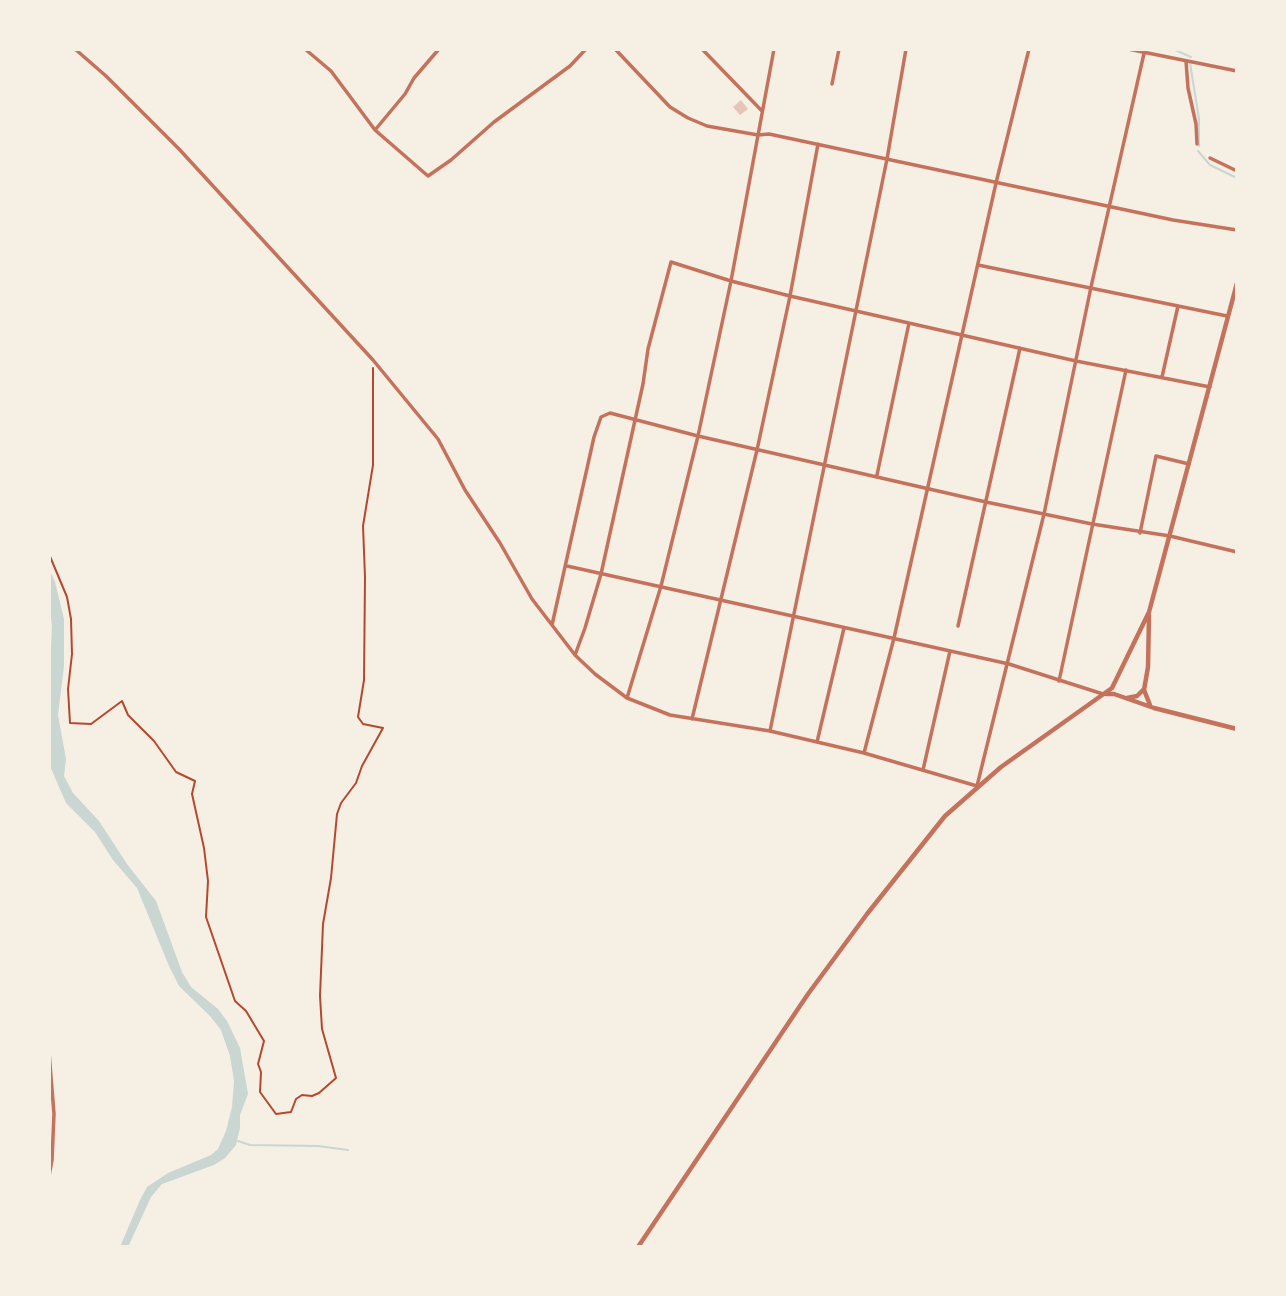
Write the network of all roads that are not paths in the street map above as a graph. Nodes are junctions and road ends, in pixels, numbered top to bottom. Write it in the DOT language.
graph roads {
  1 [pos="75,49"];
  2 [pos="305,49"];
  3 [pos="439,49"];
  4 [pos="586,49"];
  5 [pos="615,49"];
  6 [pos="702,49"];
  7 [pos="775,49"];
  8 [pos="839,49"];
  9 [pos="906,49"];
  10 [pos="1029,49"];
  11 [pos="1128,49"];
  12 [pos="81,51"];
  13 [pos="1145,51"];
  14 [pos="1186,61"];
  15 [pos="1237,71"];
  16 [pos="832,84"];
  17 [pos="762,111"];
  18 [pos="375,130"];
  19 [pos="758,135"];
  20 [pos="818,144"];
  21 [pos="1197,144"];
  22 [pos="1210,158"];
  23 [pos="887,159"];
  24 [pos="1237,171"];
  25 [pos="996,183"];
  26 [pos="1109,206"];
  27 [pos="1237,230"];
  28 [pos="978,265"];
  29 [pos="731,281"];
  30 [pos="1237,283"];
  31 [pos="1091,287"];
  32 [pos="790,296"];
  33 [pos="1178,306"];
  34 [pos="856,310"];
  35 [pos="1227,316"];
  36 [pos="909,323"];
  37 [pos="962,334"];
  38 [pos="1020,348"];
  39 [pos="1076,360"];
  40 [pos="1126,370"];
  41 [pos="1162,377"];
  42 [pos="1210,387"];
  43 [pos="635,421"];
  44 [pos="698,436"];
  45 [pos="757,450"];
  46 [pos="824,463"];
  47 [pos="1189,464"];
  48 [pos="877,475"];
  49 [pos="928,489"];
  50 [pos="986,502"];
  51 [pos="1044,514"];
  52 [pos="1092,524"];
  53 [pos="1140,533"];
  54 [pos="1170,536"];
  55 [pos="1237,552"];
  56 [pos="567,566"];
  57 [pos="601,574"];
  58 [pos="661,586"];
  59 [pos="722,600"];
  60 [pos="1149,612"];
  61 [pos="792,618"];
  62 [pos="552,625"];
  63 [pos="958,626"];
  64 [pos="844,628"];
  65 [pos="1150,631"];
  66 [pos="1137,634"];
  67 [pos="894,638"];
  68 [pos="950,651"];
  69 [pos="575,655"];
  70 [pos="1009,664"];
  71 [pos="1059,681"];
  72 [pos="1115,681"];
  73 [pos="1144,690"];
  74 [pos="1105,694"];
  75 [pos="627,698"];
  76 [pos="1124,698"];
  77 [pos="1154,708"];
  78 [pos="692,719"];
  79 [pos="1237,729"];
  80 [pos="770,731"];
  81 [pos="817,742"];
  82 [pos="864,753"];
  83 [pos="923,770"];
  84 [pos="977,786"];
  85 [pos="49,1052"];
  86 [pos="49,1176"];
  87 [pos="638,1247"];
  1 -- 12 [label="street"];
  2 -- 18 [label="street"];
  3 -- 18 [label="street"];
  4 -- 18 [label="street"];
  5 -- 19 [label="street"];
  6 -- 17 [label="street"];
  7 -- 17 [label="street"];
  8 -- 16 [label="street"];
  9 -- 23 [label="street"];
  10 -- 25 [label="street"];
  11 -- 13 [label="street"];
  12 -- 62 [label="street"];
  13 -- 14 [label="street"];
  13 -- 26 [label="street"];
  14 -- 15 [label="street"];
  14 -- 21 [label="street"];
  17 -- 19 [label="street"];
  19 -- 20 [label="street"];
  19 -- 29 [label="street"];
  20 -- 23 [label="street"];
  20 -- 32 [label="street"];
  22 -- 24 [label="street"];
  23 -- 25 [label="street"];
  23 -- 34 [label="street"];
  25 -- 26 [label="street"];
  25 -- 28 [label="street"];
  26 -- 27 [label="street"];
  26 -- 31 [label="street"];
  28 -- 31 [label="street"];
  28 -- 37 [label="street"];
  29 -- 32 [label="street"];
  29 -- 43 [label="street"];
  29 -- 44 [label="street"];
  30 -- 35 [label="street"];
  31 -- 33 [label="street"];
  31 -- 39 [label="street"];
  32 -- 34 [label="street"];
  32 -- 45 [label="street"];
  33 -- 35 [label="street"];
  33 -- 41 [label="street"];
  34 -- 36 [label="street"];
  34 -- 46 [label="street"];
  35 -- 42 [label="street"];
  36 -- 37 [label="street"];
  36 -- 48 [label="street"];
  37 -- 38 [label="street"];
  37 -- 49 [label="street"];
  38 -- 39 [label="street"];
  38 -- 50 [label="street"];
  39 -- 40 [label="street"];
  39 -- 51 [label="street"];
  40 -- 41 [label="street"];
  40 -- 52 [label="street"];
  41 -- 42 [label="street"];
  42 -- 47 [label="street"];
  43 -- 44 [label="street"];
  43 -- 56 [label="street"];
  43 -- 57 [label="street"];
  44 -- 45 [label="street"];
  44 -- 58 [label="street"];
  45 -- 46 [label="street"];
  45 -- 59 [label="street"];
  46 -- 48 [label="street"];
  46 -- 61 [label="street"];
  47 -- 53 [label="street"];
  47 -- 54 [label="street"];
  48 -- 49 [label="street"];
  49 -- 50 [label="street"];
  49 -- 67 [label="street"];
  50 -- 51 [label="street"];
  50 -- 63 [label="street"];
  51 -- 52 [label="street"];
  51 -- 70 [label="street"];
  52 -- 53 [label="street"];
  52 -- 71 [label="street"];
  53 -- 54 [label="street"];
  54 -- 55 [label="street"];
  54 -- 60 [label="street"];
  56 -- 57 [label="street"];
  56 -- 62 [label="street"];
  57 -- 58 [label="street"];
  57 -- 69 [label="street"];
  58 -- 59 [label="street"];
  58 -- 75 [label="street"];
  59 -- 61 [label="street"];
  59 -- 78 [label="street"];
  60 -- 65 [label="street"];
  60 -- 66 [label="street"];
  61 -- 64 [label="street"];
  61 -- 80 [label="street"];
  62 -- 69 [label="street"];
  64 -- 67 [label="street"];
  64 -- 81 [label="street"];
  65 -- 66 [label="street"];
  65 -- 73 [label="street"];
  66 -- 72 [label="street"];
  67 -- 68 [label="street"];
  67 -- 82 [label="street"];
  68 -- 70 [label="street"];
  68 -- 83 [label="street"];
  69 -- 75 [label="street"];
  70 -- 71 [label="street"];
  70 -- 84 [label="street"];
  71 -- 74 [label="street"];
  72 -- 74 [label="street"];
  72 -- 76 [label="street"];
  73 -- 76 [label="street"];
  73 -- 77 [label="street"];
  74 -- 76 [label="street"];
  74 -- 84 [label="street"];
  75 -- 78 [label="street"];
  76 -- 77 [label="street"];
  77 -- 79 [label="street"];
  78 -- 80 [label="street"];
  80 -- 81 [label="street"];
  81 -- 82 [label="street"];
  82 -- 83 [label="street"];
  83 -- 84 [label="street"];
  84 -- 87 [label="street"];
  85 -- 86 [label="street"];
}
